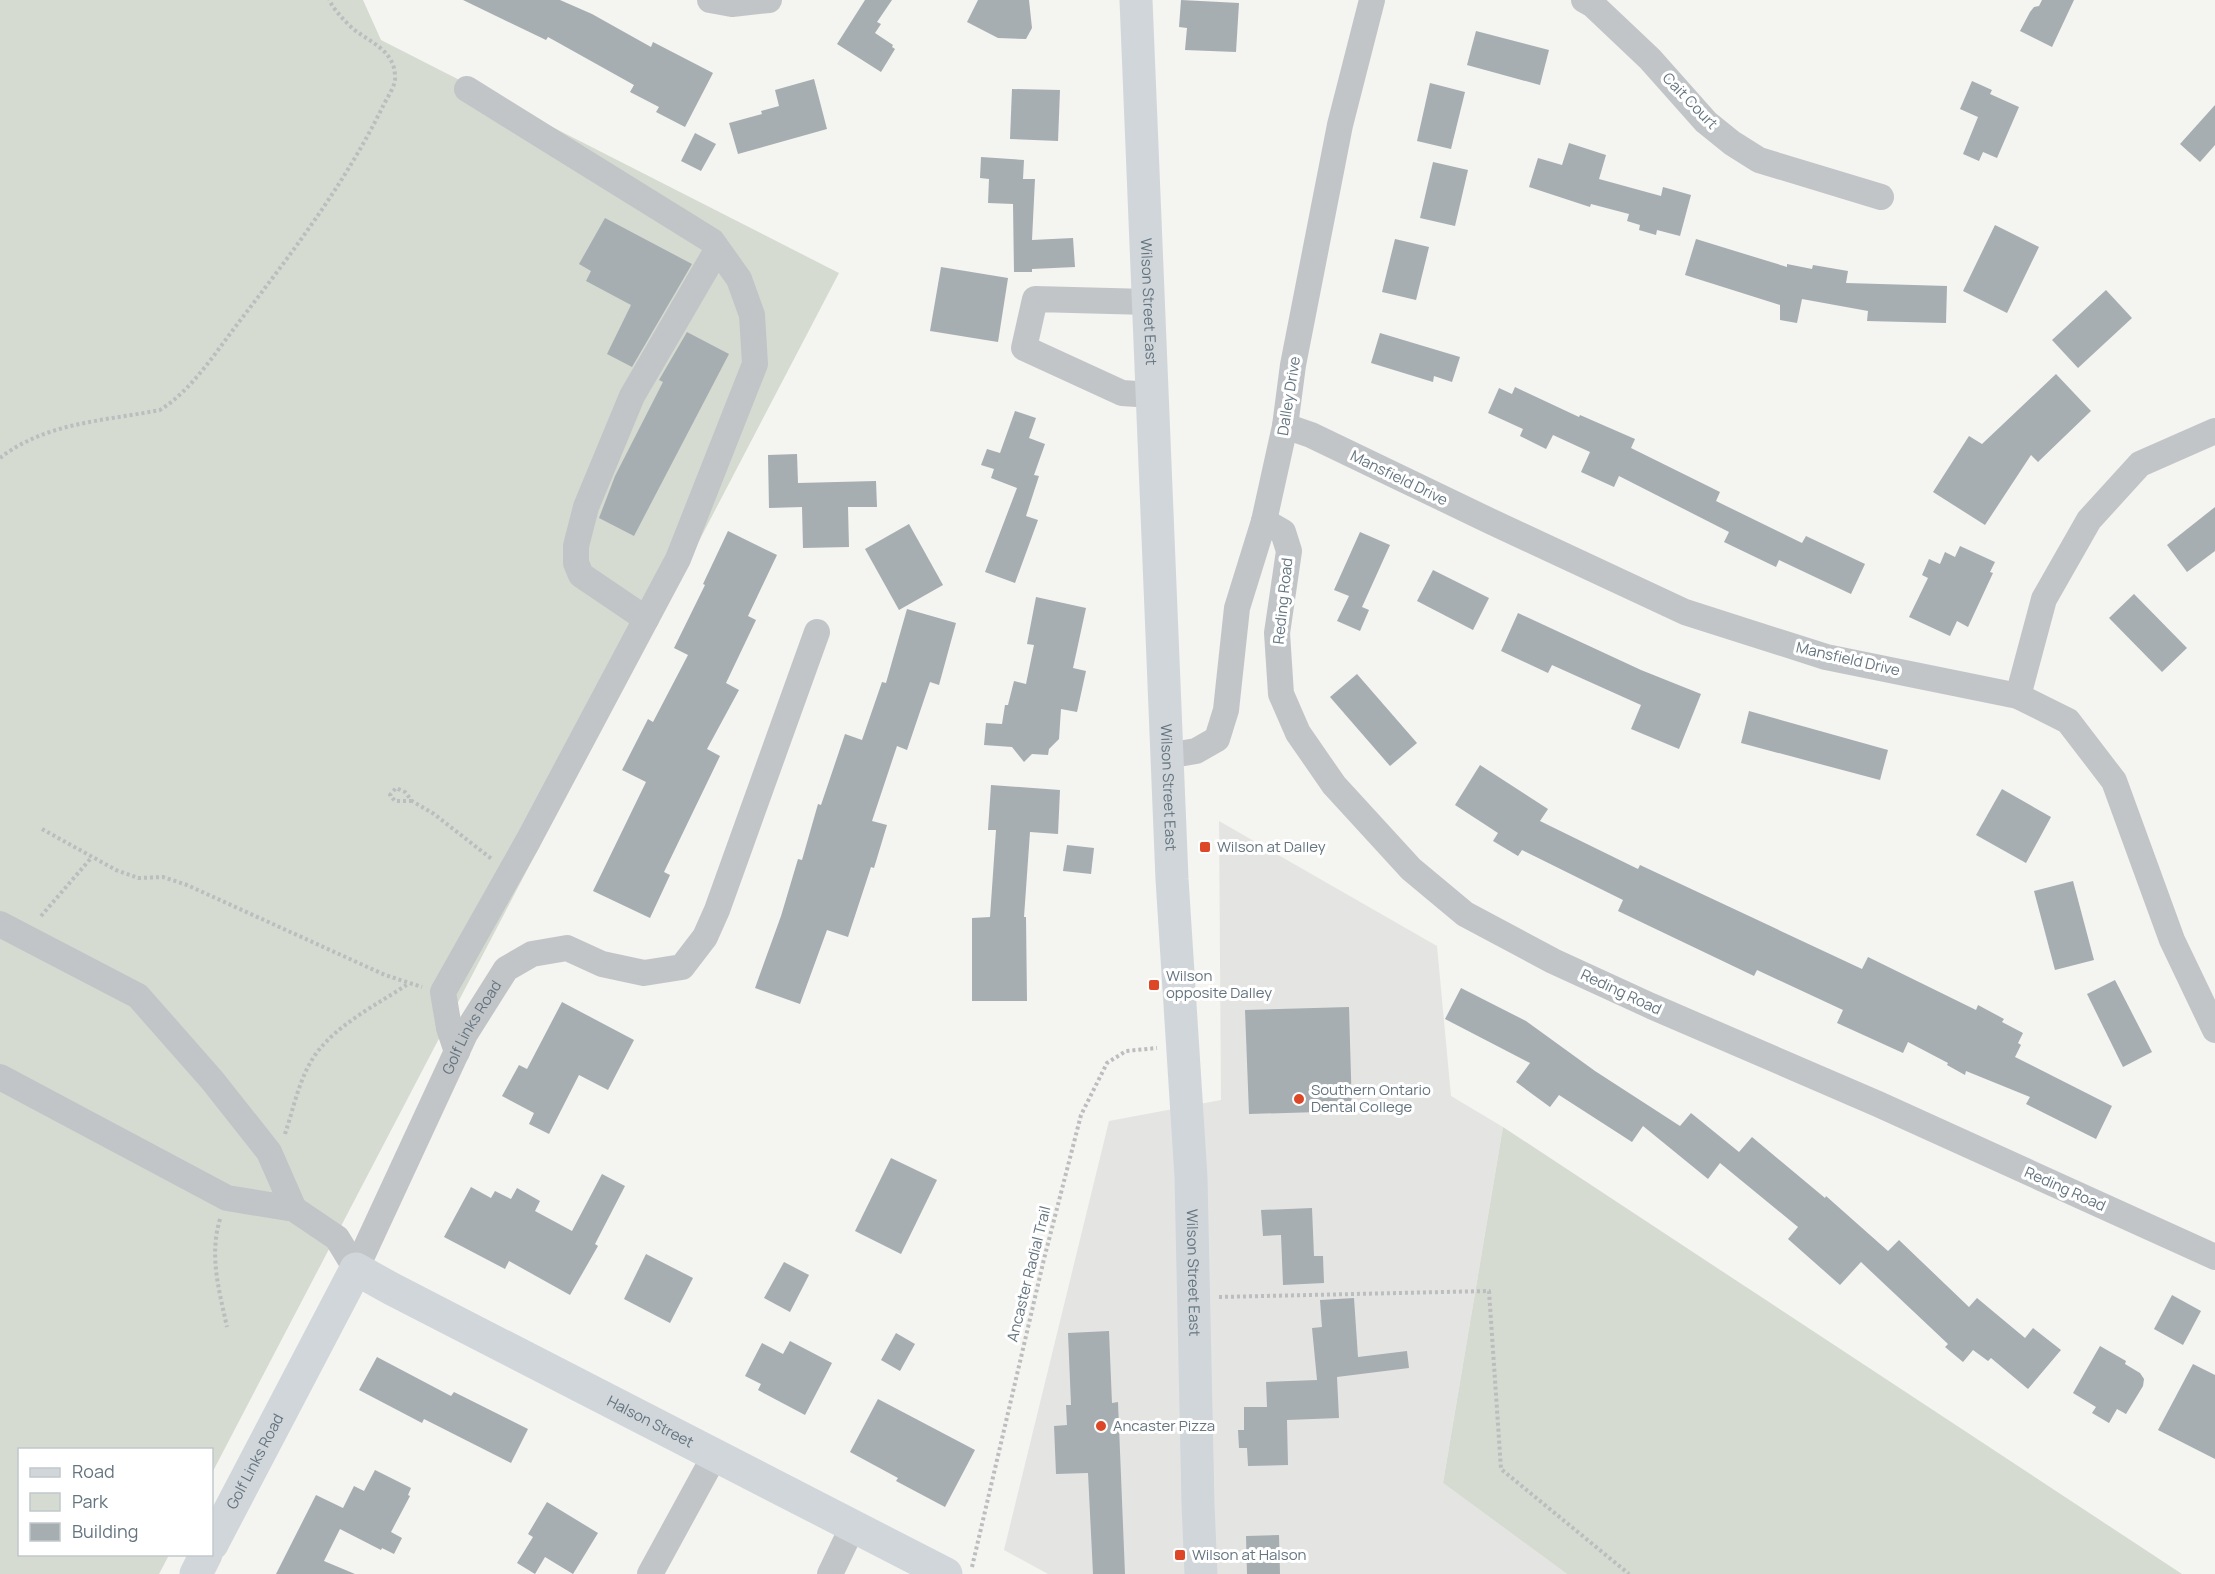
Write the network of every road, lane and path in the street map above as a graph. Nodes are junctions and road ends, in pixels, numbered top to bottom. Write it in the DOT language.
graph roads {
  1 [pos="328,0"];
  2 [pos="710,0"];
  3 [pos="769,0"];
  4 [pos="1136,0"];
  5 [pos="1372,0"];
  6 [pos="1584,0"];
  7 [pos="467,90"];
  8 [pos="1881,197"];
  9 [pos="717,250"];
  10 [pos="1148,302"];
  11 [pos="1152,395"];
  12 [pos="1285,426"];
  13 [pos="2215,431"];
  14 [pos="0,458"];
  15 [pos="1264,521"];
  16 [pos="646,619"];
  17 [pos="817,633"];
  18 [pos="2018,696"];
  19 [pos="1167,756"];
  20 [pos="412,801"];
  21 [pos="42,829"];
  22 [pos="92,856"];
  23 [pos="509,873"];
  24 [pos="41,916"];
  25 [pos="0,924"];
  26 [pos="409,984"];
  27 [pos="443,992"];
  28 [pos="2215,1030"];
  29 [pos="1183,1046"];
  30 [pos="457,1052"];
  31 [pos="0,1077"];
  32 [pos="275,1166"];
  33 [pos="227,1198"];
  34 [pos="294,1209"];
  35 [pos="2215,1257"];
  36 [pos="356,1269"];
  37 [pos="1194,1298"];
  38 [pos="227,1327"];
  39 [pos="715,1455"];
  40 [pos="853,1526"];
  41 [pos="213,1542"];
  42 [pos="205,1556"];
  43 [pos="196,1574"];
  44 [pos="650,1574"];
  45 [pos="830,1574"];
  46 [pos="946,1574"];
  47 [pos="971,1574"];
  48 [pos="1202,1574"];
  49 [pos="1629,1574"];
  1 -- 14 [label="path"];
  2 -- 3 [label="street"];
  4 -- 10 [label="main road, Wilson Street East"];
  5 -- 12 [label="street, Dalley Drive"];
  6 -- 8 [label="street, Cait Court"];
  7 -- 9 [label="street"];
  9 -- 16 [label="street"];
  9 -- 16 [label="street"];
  10 -- 11 [label="main road, Wilson Street East"];
  10 -- 11 [label="street"];
  11 -- 19 [label="main road, Wilson Street East"];
  12 -- 15 [label="street, Dalley Drive"];
  12 -- 18 [label="street, Mansfield Drive"];
  13 -- 18 [label="street"];
  15 -- 19 [label="street, Dalley Drive"];
  15 -- 35 [label="street, Reding Road"];
  16 -- 23 [label="street"];
  17 -- 30 [label="street, Golf Links Road"];
  18 -- 28 [label="street, Mansfield Drive"];
  19 -- 29 [label="main road, Wilson Street East"];
  20 -- 20 [label="path"];
  20 -- 23 [label="path"];
  21 -- 22 [label="path"];
  22 -- 24 [label="path"];
  22 -- 26 [label="path"];
  23 -- 27 [label="street"];
  25 -- 32 [label="street"];
  26 -- 27 [label="path"];
  26 -- 32 [label="path"];
  27 -- 30 [label="street"];
  29 -- 37 [label="main road, Wilson Street East"];
  29 -- 47 [label="path, Ancaster Radial Trail"];
  30 -- 36 [label="street, Golf Links Road"];
  31 -- 33 [label="street"];
  32 -- 34 [label="street"];
  33 -- 34 [label="street"];
  33 -- 38 [label="path"];
  34 -- 36 [label="street"];
  36 -- 39 [label="main road, Halson Street"];
  36 -- 41 [label="main road, Golf Links Road"];
  37 -- 48 [label="main road, Wilson Street East"];
  37 -- 49 [label="path"];
  39 -- 40 [label="main road, Halson Street"];
  39 -- 44 [label="street"];
  40 -- 45 [label="street"];
  40 -- 46 [label="main road, Halson Street"];
  42 -- 43 [label="main road"];
}
